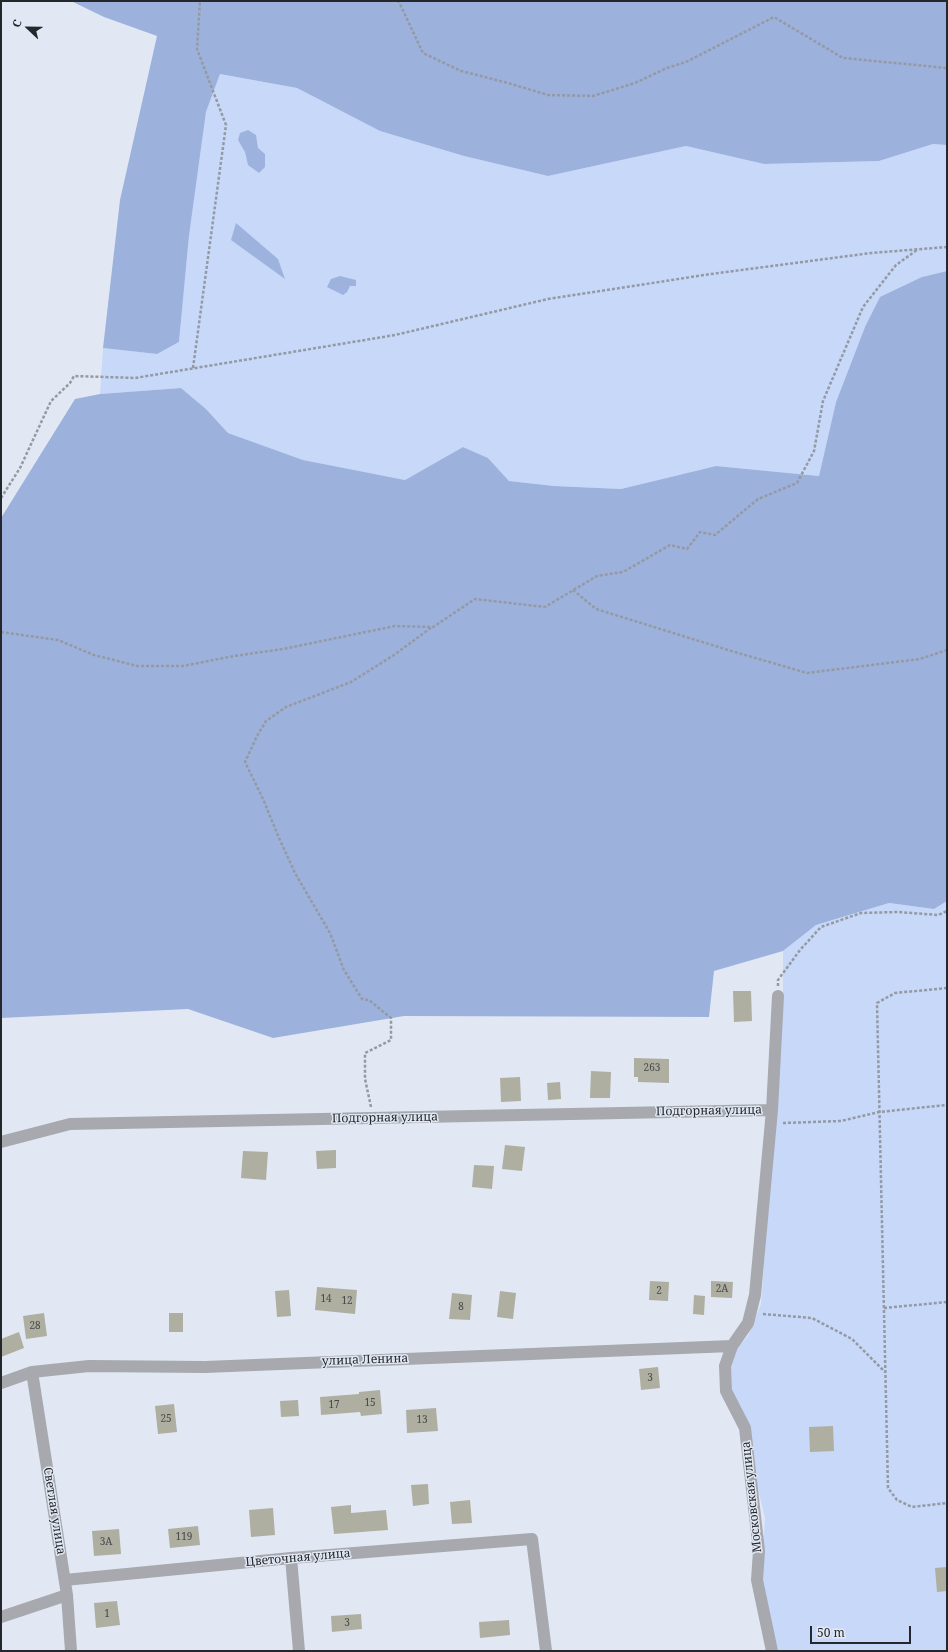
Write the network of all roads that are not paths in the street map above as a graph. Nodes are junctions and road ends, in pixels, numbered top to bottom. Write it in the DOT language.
graph roads {
  1 [pos="778,996"];
  2 [pos="771,1116"];
  3 [pos="1,1142"];
  4 [pos="732,1346"];
  5 [pos="32,1372"];
  6 [pos="1,1383"];
  7 [pos="291,1558"];
  8 [pos="65,1580"];
  9 [pos="67,1596"];
  10 [pos="1,1617"];
  11 [pos="71,1651"];
  12 [pos="299,1651"];
  13 [pos="546,1651"];
  14 [pos="772,1651"];
  1 -- 2 [label="street, Московская улица"];
  2 -- 3 [label="street, Подгорная улица"];
  2 -- 4 [label="street, Московская улица"];
  4 -- 5 [label="street, улица Ленина"];
  4 -- 14 [label="street, Московская улица"];
  5 -- 6 [label="street, улица Ленина"];
  5 -- 8 [label="street, Светлая улица"];
  7 -- 8 [label="street, Цветочная улица"];
  7 -- 12 [label="street"];
  7 -- 13 [label="street, Цветочная улица"];
  8 -- 9 [label="street, Светлая улица"];
  9 -- 10 [label="street"];
  9 -- 11 [label="street, Светлая улица"];
}
